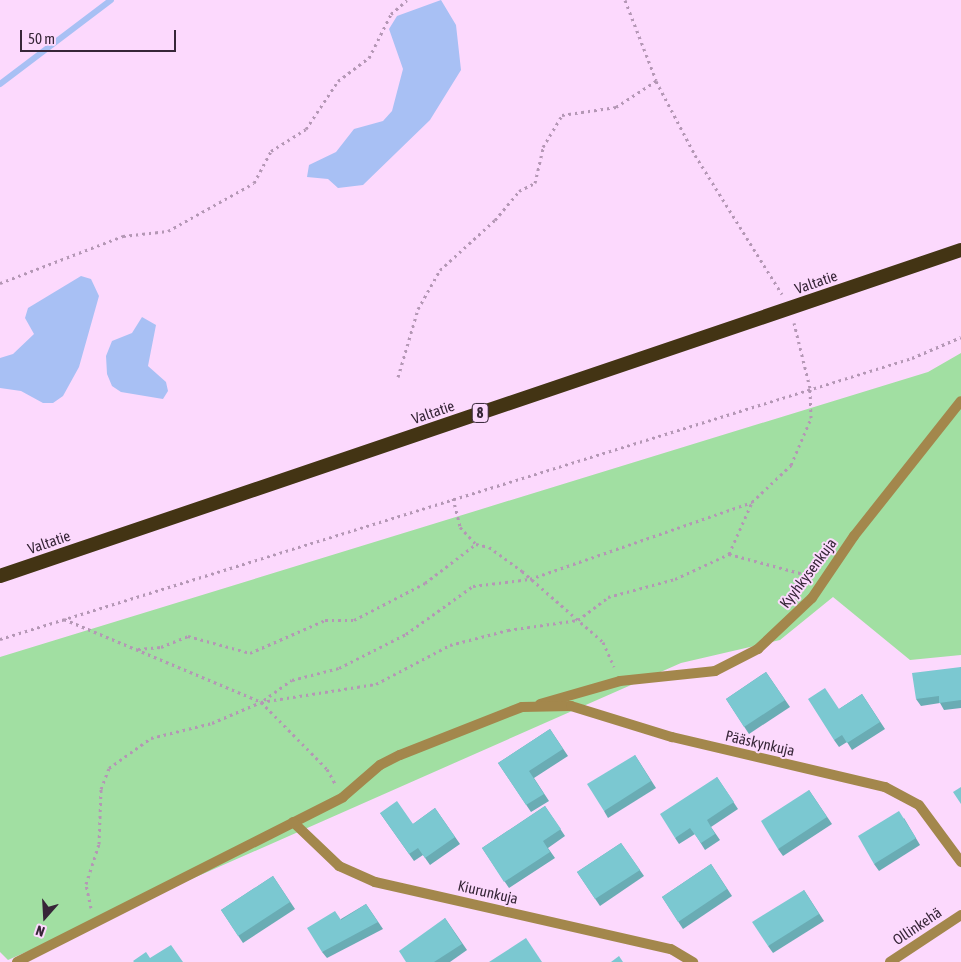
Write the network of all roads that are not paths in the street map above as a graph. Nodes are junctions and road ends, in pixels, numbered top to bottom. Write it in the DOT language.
graph roads {
  1 [pos="961,250"];
  2 [pos="961,401"];
  3 [pos="0,576"];
  4 [pos="540,704"];
  5 [pos="293,822"];
  6 [pos="961,862"];
  7 [pos="961,915"];
  8 [pos="17,962"];
  9 [pos="693,962"];
  10 [pos="890,962"];
  1 -- 3 [label="highway, Valtatie / 8"];
  2 -- 4 [label="street, Kyyhkysenkuja"];
  4 -- 5 [label="street, Pääskynkuja"];
  4 -- 6 [label="street, Pääskynkuja"];
  5 -- 8 [label="street, Pääskynkuja"];
  5 -- 9 [label="street, Kiurunkuja"];
  7 -- 10 [label="street, Ollinkehä"];
}
